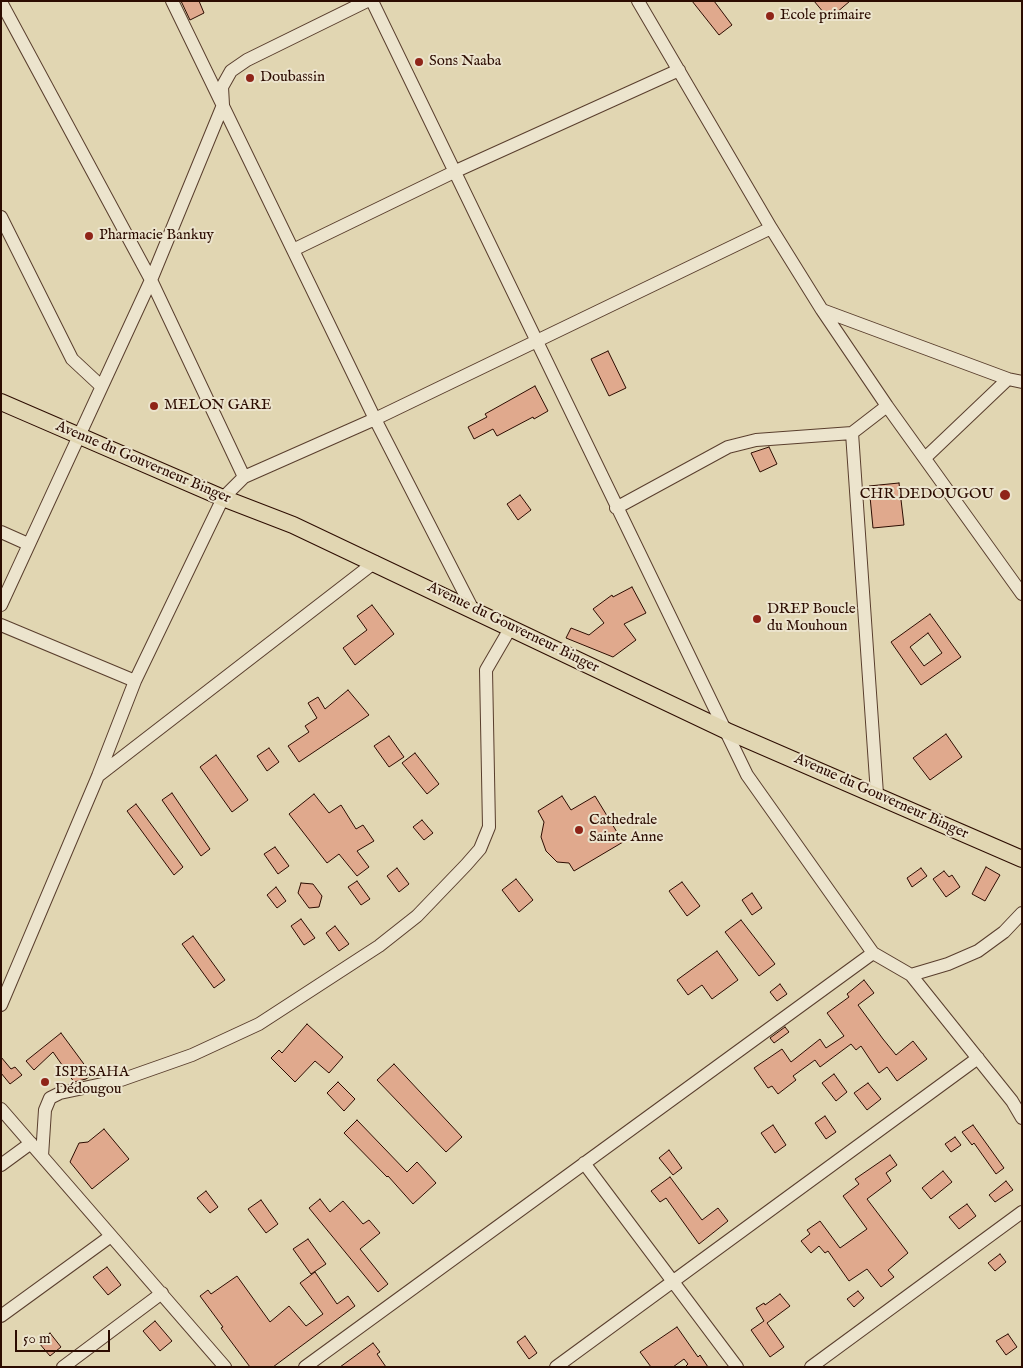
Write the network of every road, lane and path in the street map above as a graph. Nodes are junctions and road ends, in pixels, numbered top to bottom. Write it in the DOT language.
graph roads {
  1 [pos="172,1"];
  2 [pos="367,1"];
  3 [pos="372,1"];
  4 [pos="638,1"];
  5 [pos="1,2"];
  6 [pos="679,70"];
  7 [pos="223,105"];
  8 [pos="456,171"];
  9 [pos="1,217"];
  10 [pos="771,228"];
  11 [pos="293,250"];
  12 [pos="151,280"];
  13 [pos="822,310"];
  14 [pos="537,342"];
  15 [pos="1008,379"];
  16 [pos="1022,382"];
  17 [pos="101,386"];
  18 [pos="1,402"];
  19 [pos="888,406"];
  20 [pos="375,419"];
  21 [pos="852,433"];
  22 [pos="79,436"];
  23 [pos="925,458"];
  24 [pos="244,477"];
  25 [pos="223,498"];
  26 [pos="616,508"];
  27 [pos="1,532"];
  28 [pos="28,544"];
  29 [pos="374,562"];
  30 [pos="1022,594"];
  31 [pos="1,605"];
  32 [pos="472,608"];
  33 [pos="1,625"];
  34 [pos="511,627"];
  35 [pos="135,681"];
  36 [pos="726,731"];
  37 [pos="98,776"];
  38 [pos="877,794"];
  39 [pos="1022,859"];
  40 [pos="1022,913"];
  41 [pos="873,953"];
  42 [pos="911,975"];
  43 [pos="1,1005"];
  44 [pos="978,1058"];
  45 [pos="1,1109"];
  46 [pos="1022,1118"];
  47 [pos="31,1143"];
  48 [pos="42,1156"];
  49 [pos="584,1163"];
  50 [pos="1,1165"];
  51 [pos="1022,1212"];
  52 [pos="112,1236"];
  53 [pos="673,1282"];
  54 [pos="162,1293"];
  55 [pos="1,1316"];
  56 [pos="63,1367"];
  57 [pos="225,1367"];
  58 [pos="305,1367"];
  59 [pos="556,1367"];
  60 [pos="737,1367"];
  61 [pos="811,1367"];
  1 -- 7 [label="street"];
  2 -- 7 [label="street"];
  3 -- 8 [label="street"];
  4 -- 6 [label="street"];
  5 -- 12 [label="street"];
  6 -- 8 [label="street"];
  6 -- 10 [label="street"];
  7 -- 11 [label="street"];
  7 -- 12 [label="street"];
  8 -- 11 [label="street"];
  8 -- 14 [label="street"];
  9 -- 17 [label="street"];
  10 -- 13 [label="street"];
  10 -- 14 [label="street"];
  11 -- 20 [label="street"];
  12 -- 17 [label="street"];
  12 -- 24 [label="street"];
  13 -- 15 [label="street"];
  13 -- 19 [label="street"];
  14 -- 20 [label="street"];
  14 -- 26 [label="street"];
  15 -- 16 [label="street"];
  15 -- 23 [label="street"];
  17 -- 22 [label="street"];
  18 -- 22 [label="main road, Avenue du Gouverneur Binger"];
  19 -- 21 [label="street"];
  19 -- 23 [label="street"];
  20 -- 24 [label="street"];
  20 -- 32 [label="street"];
  21 -- 26 [label="street"];
  21 -- 38 [label="street"];
  22 -- 25 [label="main road, Avenue du Gouverneur Binger"];
  22 -- 28 [label="street"];
  23 -- 30 [label="street"];
  24 -- 25 [label="street"];
  25 -- 29 [label="main road, Avenue du Gouverneur Binger"];
  25 -- 35 [label="street"];
  26 -- 36 [label="street"];
  27 -- 28 [label="street"];
  28 -- 31 [label="street"];
  29 -- 32 [label="main road, Avenue du Gouverneur Binger"];
  29 -- 37 [label="street"];
  32 -- 34 [label="main road, Avenue du Gouverneur Binger"];
  33 -- 35 [label="street"];
  34 -- 36 [label="main road, Avenue du Gouverneur Binger"];
  34 -- 48 [label="street"];
  35 -- 37 [label="street"];
  36 -- 38 [label="main road, Avenue du Gouverneur Binger"];
  36 -- 41 [label="street"];
  37 -- 43 [label="street"];
  38 -- 39 [label="main road, Avenue du Gouverneur Binger"];
  40 -- 42 [label="street"];
  41 -- 42 [label="street"];
  41 -- 49 [label="street"];
  42 -- 44 [label="street"];
  44 -- 46 [label="street"];
  44 -- 53 [label="street"];
  45 -- 47 [label="street"];
  47 -- 48 [label="street"];
  47 -- 50 [label="street"];
  48 -- 52 [label="street"];
  49 -- 53 [label="street"];
  49 -- 58 [label="street"];
  51 -- 61 [label="street"];
  52 -- 54 [label="street"];
  52 -- 55 [label="street"];
  53 -- 59 [label="street"];
  53 -- 60 [label="street"];
  54 -- 56 [label="street"];
  54 -- 57 [label="street"];
}
